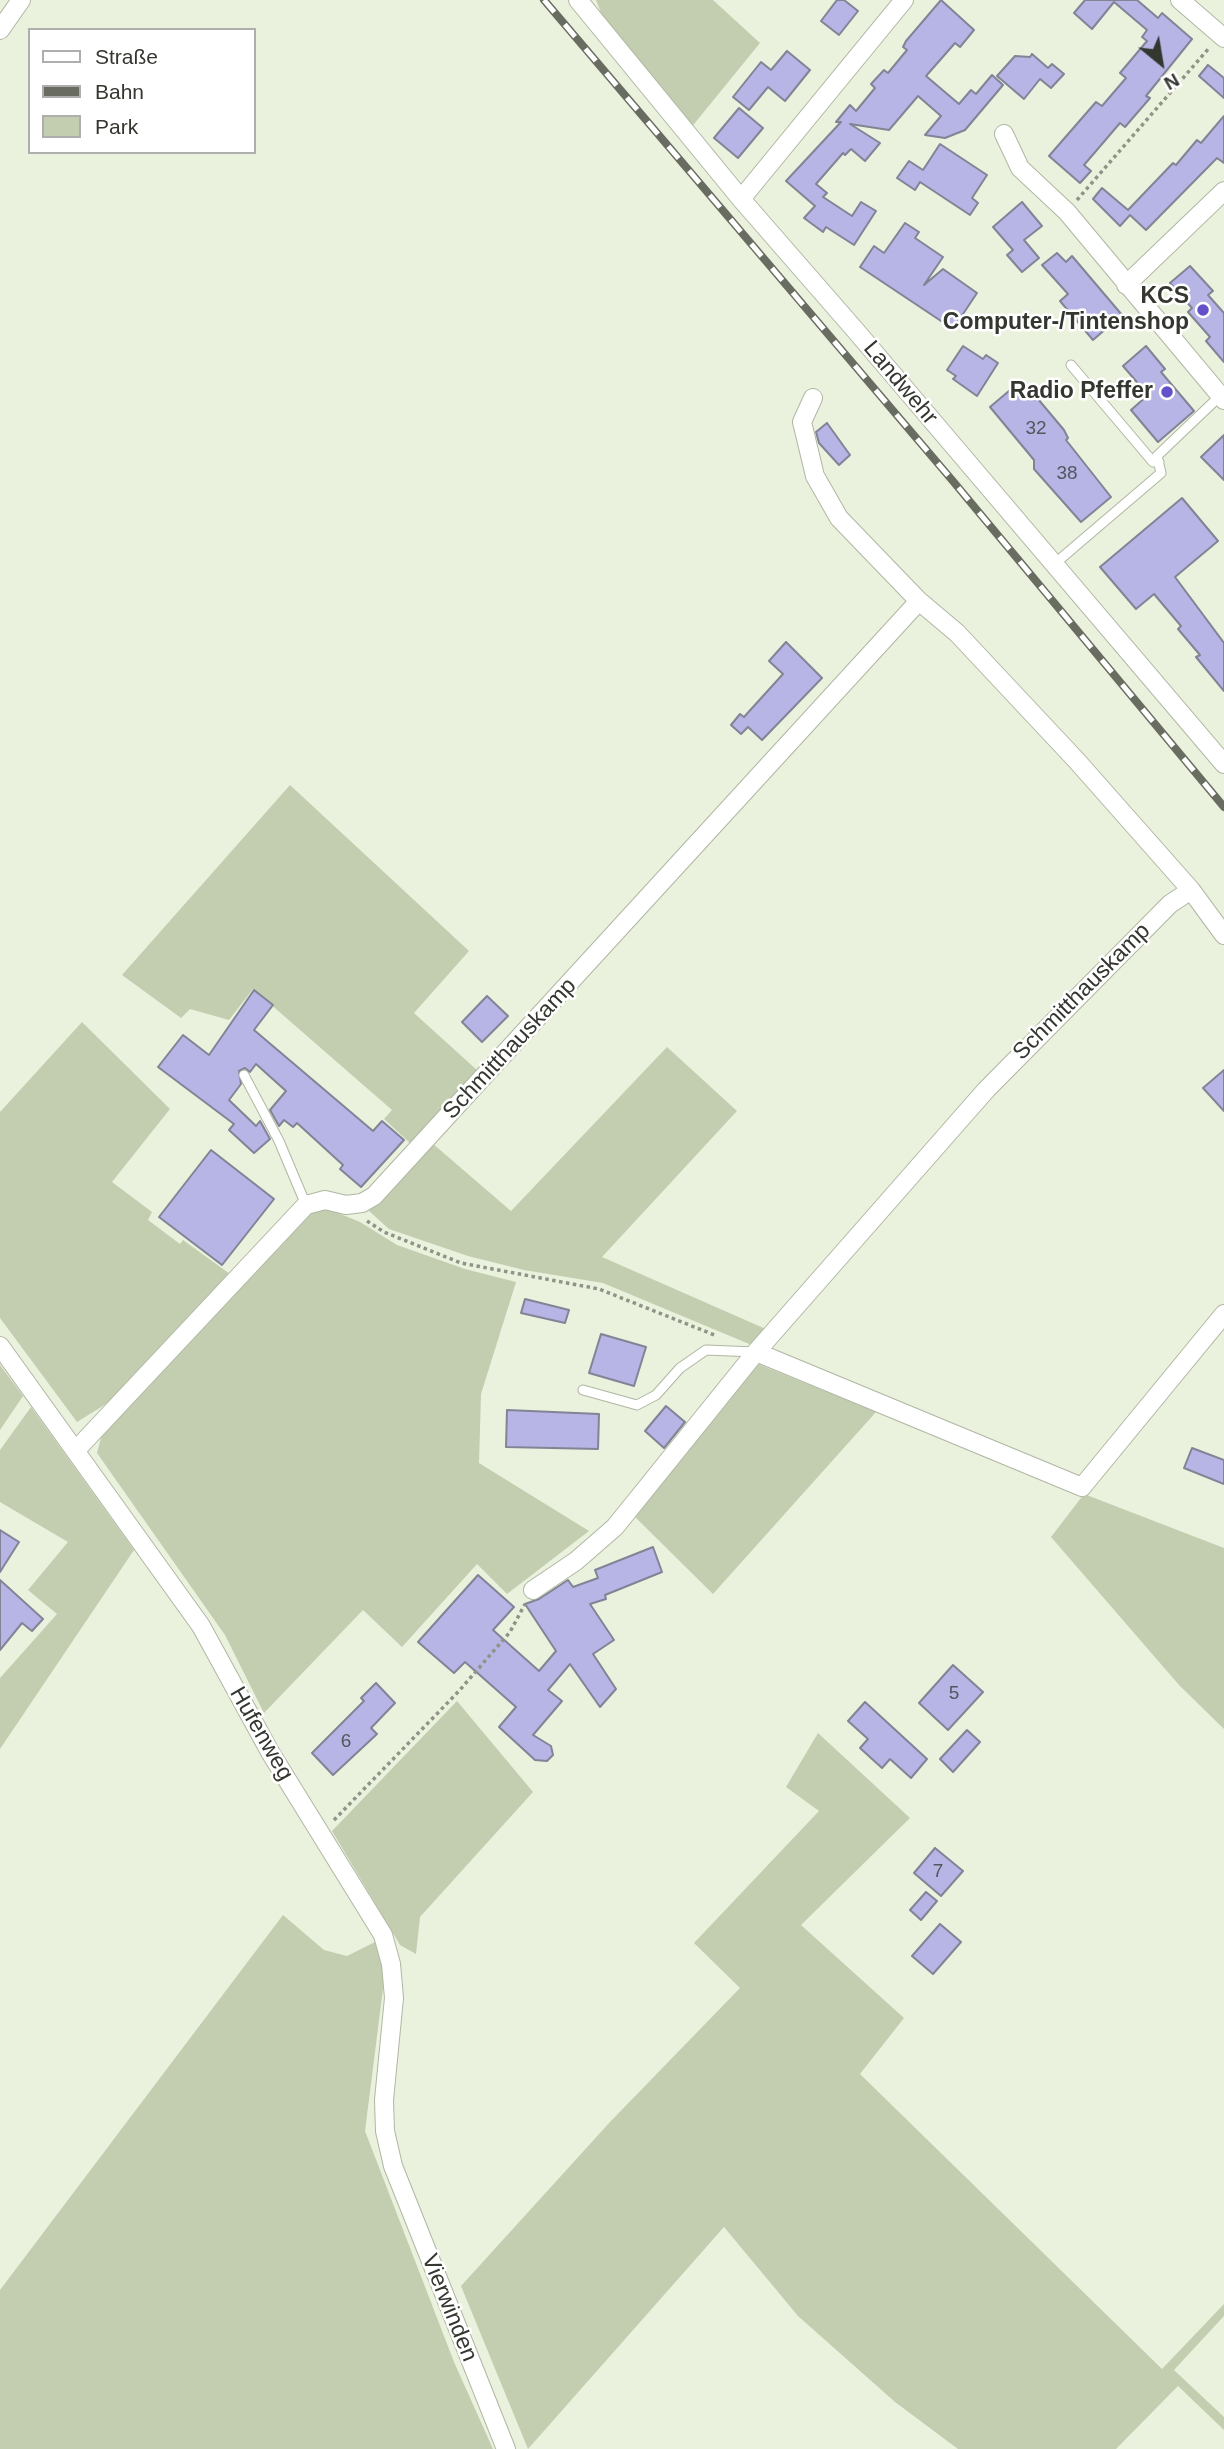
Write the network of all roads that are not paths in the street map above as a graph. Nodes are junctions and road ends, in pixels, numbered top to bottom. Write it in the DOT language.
graph roads {
  1 [pos="21,0"];
  2 [pos="578,0"];
  3 [pos="904,0"];
  4 [pos="1180,0"];
  5 [pos="0,30"];
  6 [pos="1222,37"];
  7 [pos="1004,134"];
  8 [pos="1224,191"];
  9 [pos="740,199"];
  10 [pos="1126,285"];
  11 [pos="1071,365"];
  12 [pos="1223,396"];
  13 [pos="813,398"];
  14 [pos="1159,463"];
  15 [pos="1052,566"];
  16 [pos="919,601"];
  17 [pos="1224,764"];
  18 [pos="1191,890"];
  19 [pos="1224,935"];
  20 [pos="244,1075"];
  21 [pos="306,1205"];
  22 [pos="1224,1314"];
  23 [pos="0,1346"];
  24 [pos="756,1352"];
  25 [pos="583,1390"];
  26 [pos="77,1449"];
  27 [pos="533,1590"];
  28 [pos="393,2166"];
  29 [pos="506,2449"];
  1 -- 5 [label="street"];
  2 -- 9 [label="street, Landwehr"];
  3 -- 9 [label="street"];
  4 -- 6 [label="street"];
  7 -- 10 [label="street"];
  8 -- 10 [label="street"];
  9 -- 15 [label="street, Landwehr"];
  10 -- 12 [label="street"];
  11 -- 14 [label="lane"];
  12 -- 14 [label="lane"];
  13 -- 16 [label="street"];
  14 -- 15 [label="lane"];
  15 -- 17 [label="street, Landwehr"];
  16 -- 18 [label="street"];
  16 -- 21 [label="street, Schmitthauskamp"];
  18 -- 19 [label="street"];
  18 -- 24 [label="street, Schmitthauskamp"];
  20 -- 21 [label="lane"];
  21 -- 26 [label="street"];
  22 -- 24 [label="street"];
  23 -- 26 [label="street, Hufenweg"];
  24 -- 25 [label="lane"];
  24 -- 27 [label="street, Schmitthauskamp"];
  26 -- 28 [label="street, Hufenweg"];
  28 -- 29 [label="street, Vierwinden"];
}
